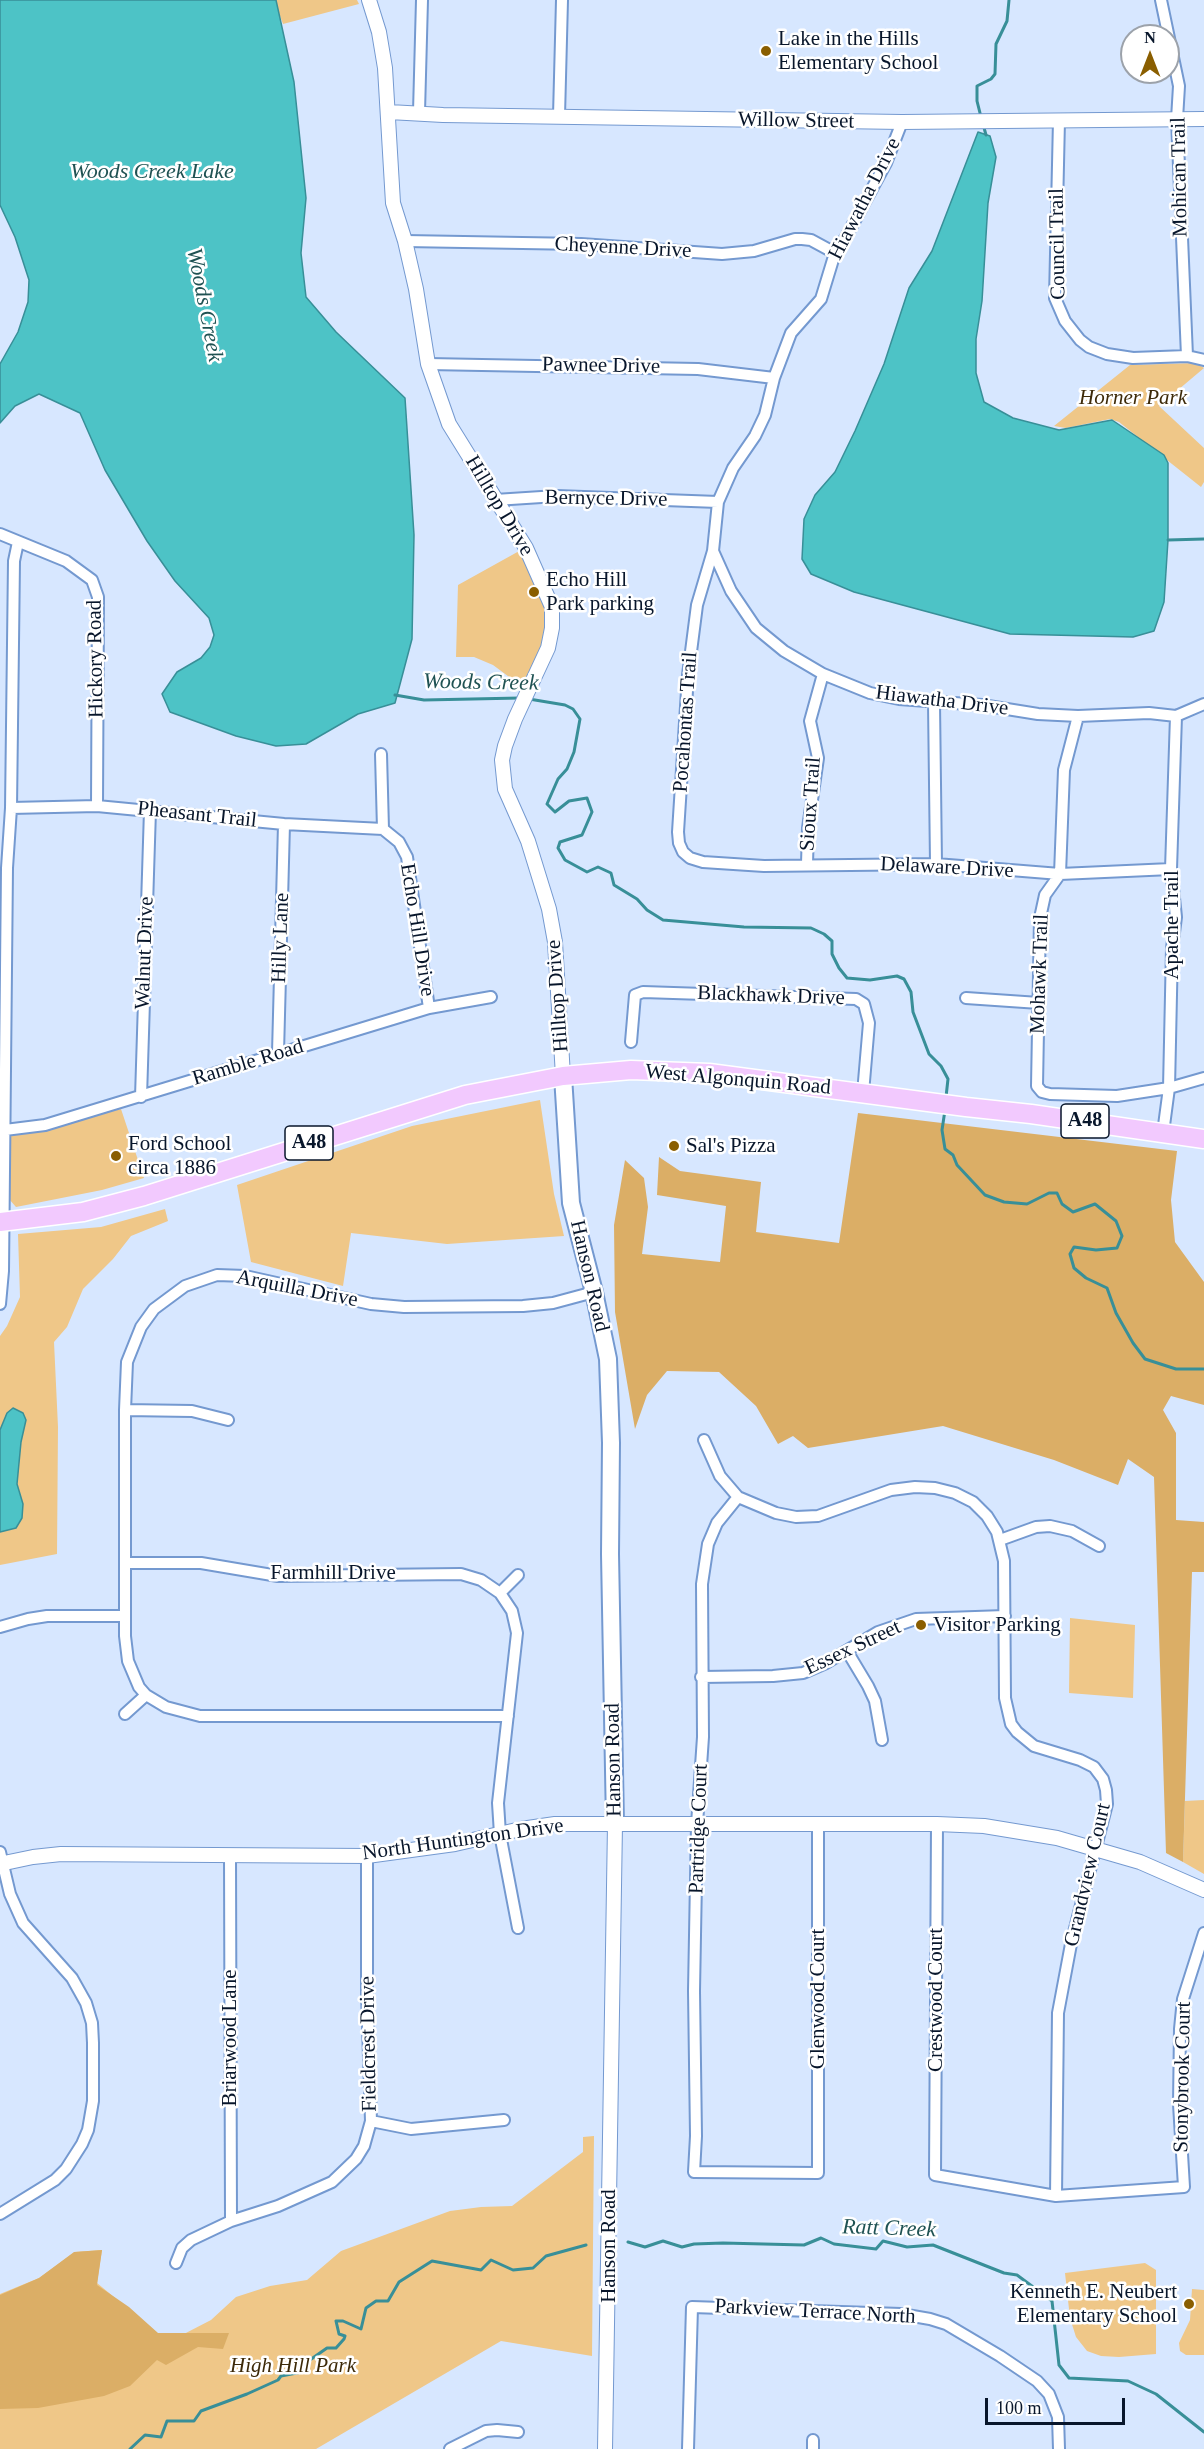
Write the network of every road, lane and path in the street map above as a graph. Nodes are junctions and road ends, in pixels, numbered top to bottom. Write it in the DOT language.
graph roads {
  1 [pos="369,0"];
  2 [pos="422,0"];
  3 [pos="562,0"];
  4 [pos="1161,0"];
  5 [pos="389,112"];
  6 [pos="419,112"];
  7 [pos="559,116"];
  8 [pos="1178,119"];
  9 [pos="1204,119"];
  10 [pos="1059,120"];
  11 [pos="902,122"];
  12 [pos="405,240"];
  13 [pos="835,253"];
  14 [pos="1187,356"];
  15 [pos="1204,360"];
  16 [pos="428,364"];
  17 [pos="774,378"];
  18 [pos="495,500"];
  19 [pos="718,502"];
  20 [pos="0,534"];
  21 [pos="18,542"];
  22 [pos="712,551"];
  23 [pos="823,674"];
  24 [pos="934,703"];
  25 [pos="1204,704"];
  26 [pos="1078,716"];
  27 [pos="1176,716"];
  28 [pos="381,754"];
  29 [pos="97,806"];
  30 [pos="11,808"];
  31 [pos="150,810"];
  32 [pos="284,824"];
  33 [pos="383,829"];
  34 [pos="724,864"];
  35 [pos="807,864"];
  36 [pos="936,864"];
  37 [pos="3,868"];
  38 [pos="1171,869"];
  39 [pos="1060,874"];
  40 [pos="491,997"];
  41 [pos="966,998"];
  42 [pos="1039,1003"];
  43 [pos="429,1008"];
  44 [pos="631,1042"];
  45 [pos="278,1053"];
  46 [pos="563,1076"];
  47 [pos="1204,1077"];
  48 [pos="1169,1088"];
  49 [pos="862,1093"];
  50 [pos="141,1097"];
  51 [pos="5,1130"];
  52 [pos="1162,1133"];
  53 [pos="1204,1139"];
  54 [pos="2,1222"];
  55 [pos="594,1292"];
  56 [pos="0,1304"];
  57 [pos="125,1410"];
  58 [pos="228,1420"];
  59 [pos="704,1440"];
  60 [pos="738,1497"];
  61 [pos="1000,1540"];
  62 [pos="1099,1546"];
  63 [pos="127,1563"];
  64 [pos="518,1575"];
  65 [pos="500,1593"];
  66 [pos="125,1616"];
  67 [pos="1005,1616"];
  68 [pos="0,1628"];
  69 [pos="847,1651"];
  70 [pos="701,1677"];
  71 [pos="146,1695"];
  72 [pos="125,1714"];
  73 [pos="508,1716"];
  74 [pos="882,1740"];
  75 [pos="615,1824"];
  76 [pos="697,1824"];
  77 [pos="937,1824"];
  78 [pos="818,1826"];
  79 [pos="500,1834"];
  80 [pos="1095,1847"];
  81 [pos="230,1855"];
  82 [pos="367,1856"];
  83 [pos="1,1860"];
  84 [pos="1204,1890"];
  85 [pos="518,1928"];
  86 [pos="1204,1933"];
  87 [pos="504,2120"];
  88 [pos="371,2121"];
  89 [pos="818,2173"];
  90 [pos="1056,2196"];
  91 [pos="0,2214"];
  92 [pos="231,2221"];
  93 [pos="176,2263"];
  94 [pos="519,2432"];
  95 [pos="450,2449"];
  96 [pos="605,2449"];
  97 [pos="688,2449"];
  98 [pos="1059,2449"];
  1 -- 5 [label="street, Hilltop Drive"];
  2 -- 6 [label="street"];
  3 -- 7 [label="street"];
  4 -- 8 [label="street, Mohican Trail"];
  5 -- 6 [label="street, Willow Street"];
  5 -- 12 [label="street, Hilltop Drive"];
  6 -- 7 [label="street, Willow Street"];
  7 -- 11 [label="street, Willow Street"];
  8 -- 9 [label="street, Willow Street"];
  8 -- 10 [label="street, Willow Street"];
  8 -- 14 [label="street, Mohican Trail"];
  10 -- 11 [label="street, Willow Street"];
  10 -- 14 [label="street, Council Trail"];
  11 -- 13 [label="street, Hiawatha Drive"];
  12 -- 13 [label="street, Cheyenne Drive"];
  12 -- 16 [label="street, Hilltop Drive"];
  13 -- 17 [label="street, Hiawatha Drive"];
  14 -- 15 [label="street, Council Trail"];
  16 -- 17 [label="street, Pawnee Drive"];
  16 -- 18 [label="street, Hilltop Drive"];
  17 -- 19 [label="street, Hiawatha Drive"];
  18 -- 19 [label="street, Bernyce Drive"];
  18 -- 46 [label="street, Hilltop Drive"];
  19 -- 22 [label="street, Hiawatha Drive"];
  20 -- 21 [label="street, Hickory Road"];
  21 -- 29 [label="street, Hickory Road"];
  21 -- 30 [label="street"];
  22 -- 23 [label="street, Hiawatha Drive"];
  22 -- 34 [label="street, Pocahontas Trail"];
  23 -- 24 [label="street, Hiawatha Drive"];
  23 -- 35 [label="street, Sioux Trail"];
  24 -- 26 [label="street, Hiawatha Drive"];
  24 -- 36 [label="street"];
  25 -- 27 [label="street, Hiawatha Drive"];
  26 -- 27 [label="street, Hiawatha Drive"];
  26 -- 39 [label="street"];
  27 -- 38 [label="street, Apache Trail"];
  28 -- 33 [label="street"];
  29 -- 30 [label="street, Pheasant Trail"];
  29 -- 31 [label="street, Pheasant Trail"];
  30 -- 37 [label="street"];
  31 -- 32 [label="street, Pheasant Trail"];
  31 -- 50 [label="street, Walnut Drive"];
  32 -- 33 [label="street, Pheasant Trail"];
  32 -- 45 [label="street, Hilly Lane"];
  33 -- 43 [label="street, Echo Hill Drive"];
  34 -- 35 [label="street, Delaware Drive"];
  35 -- 36 [label="street, Delaware Drive"];
  36 -- 39 [label="street, Delaware Drive"];
  37 -- 51 [label="street"];
  38 -- 39 [label="street, Delaware Drive"];
  38 -- 48 [label="street, Apache Trail"];
  39 -- 42 [label="street, Mohawk Trail"];
  40 -- 43 [label="street, Ramble Road"];
  41 -- 42 [label="street"];
  42 -- 48 [label="street, Mohawk Trail"];
  43 -- 45 [label="street, Ramble Road"];
  44 -- 49 [label="street, Blackhawk Drive"];
  45 -- 50 [label="street, Ramble Road"];
  46 -- 49 [label="main road, West Algonquin Road / A48"];
  46 -- 54 [label="main road, West Algonquin Road / A48"];
  46 -- 55 [label="main road, Hanson Road"];
  47 -- 48 [label="street"];
  48 -- 52 [label="street, Apache Trail"];
  49 -- 52 [label="main road, West Algonquin Road / A48"];
  50 -- 51 [label="street, Ramble Road"];
  51 -- 54 [label="street"];
  52 -- 53 [label="main road, West Algonquin Road / A48"];
  54 -- 56 [label="street"];
  55 -- 57 [label="street, Arquilla Drive"];
  55 -- 75 [label="main road, Hanson Road"];
  57 -- 58 [label="street"];
  57 -- 63 [label="street, Arquilla Drive"];
  59 -- 60 [label="street, Grandview Court"];
  60 -- 61 [label="street, Grandview Court"];
  60 -- 70 [label="street, Partridge Court"];
  61 -- 62 [label="street"];
  61 -- 67 [label="street, Grandview Court"];
  63 -- 65 [label="street, Farmhill Drive"];
  63 -- 66 [label="street, Arquilla Drive"];
  64 -- 65 [label="street"];
  65 -- 73 [label="street"];
  66 -- 68 [label="street"];
  66 -- 71 [label="street, Arquilla Drive"];
  67 -- 69 [label="street, Essex Street"];
  67 -- 80 [label="street, Grandview Court"];
  69 -- 70 [label="street, Essex Street"];
  69 -- 74 [label="street"];
  70 -- 76 [label="street, Partridge Court"];
  71 -- 72 [label="street"];
  71 -- 73 [label="street"];
  73 -- 79 [label="street"];
  75 -- 76 [label="street, North Huntington Drive"];
  75 -- 79 [label="street, North Huntington Drive"];
  75 -- 96 [label="street, Hanson Road"];
  76 -- 78 [label="street, North Huntington Drive"];
  76 -- 89 [label="street, Partridge Court"];
  77 -- 78 [label="street, North Huntington Drive"];
  77 -- 80 [label="street, North Huntington Drive"];
  77 -- 90 [label="street, Crestwood Court"];
  78 -- 89 [label="street, Glenwood Court"];
  79 -- 82 [label="street, North Huntington Drive"];
  79 -- 85 [label="street"];
  80 -- 84 [label="street, North Huntington Drive"];
  80 -- 90 [label="street, Grandview Court"];
  81 -- 82 [label="street, North Huntington Drive"];
  81 -- 83 [label="street, North Huntington Drive"];
  81 -- 92 [label="street, Briarwood Lane"];
  82 -- 88 [label="street, Fieldcrest Drive"];
  83 -- 91 [label="street"];
  86 -- 90 [label="street, Stonybrook Court"];
  87 -- 88 [label="street"];
  88 -- 92 [label="street, Fieldcrest Drive"];
  92 -- 93 [label="street, Fieldcrest Drive"];
  94 -- 95 [label="street"];
  97 -- 98 [label="street, Parkview Terrace North"];
}
